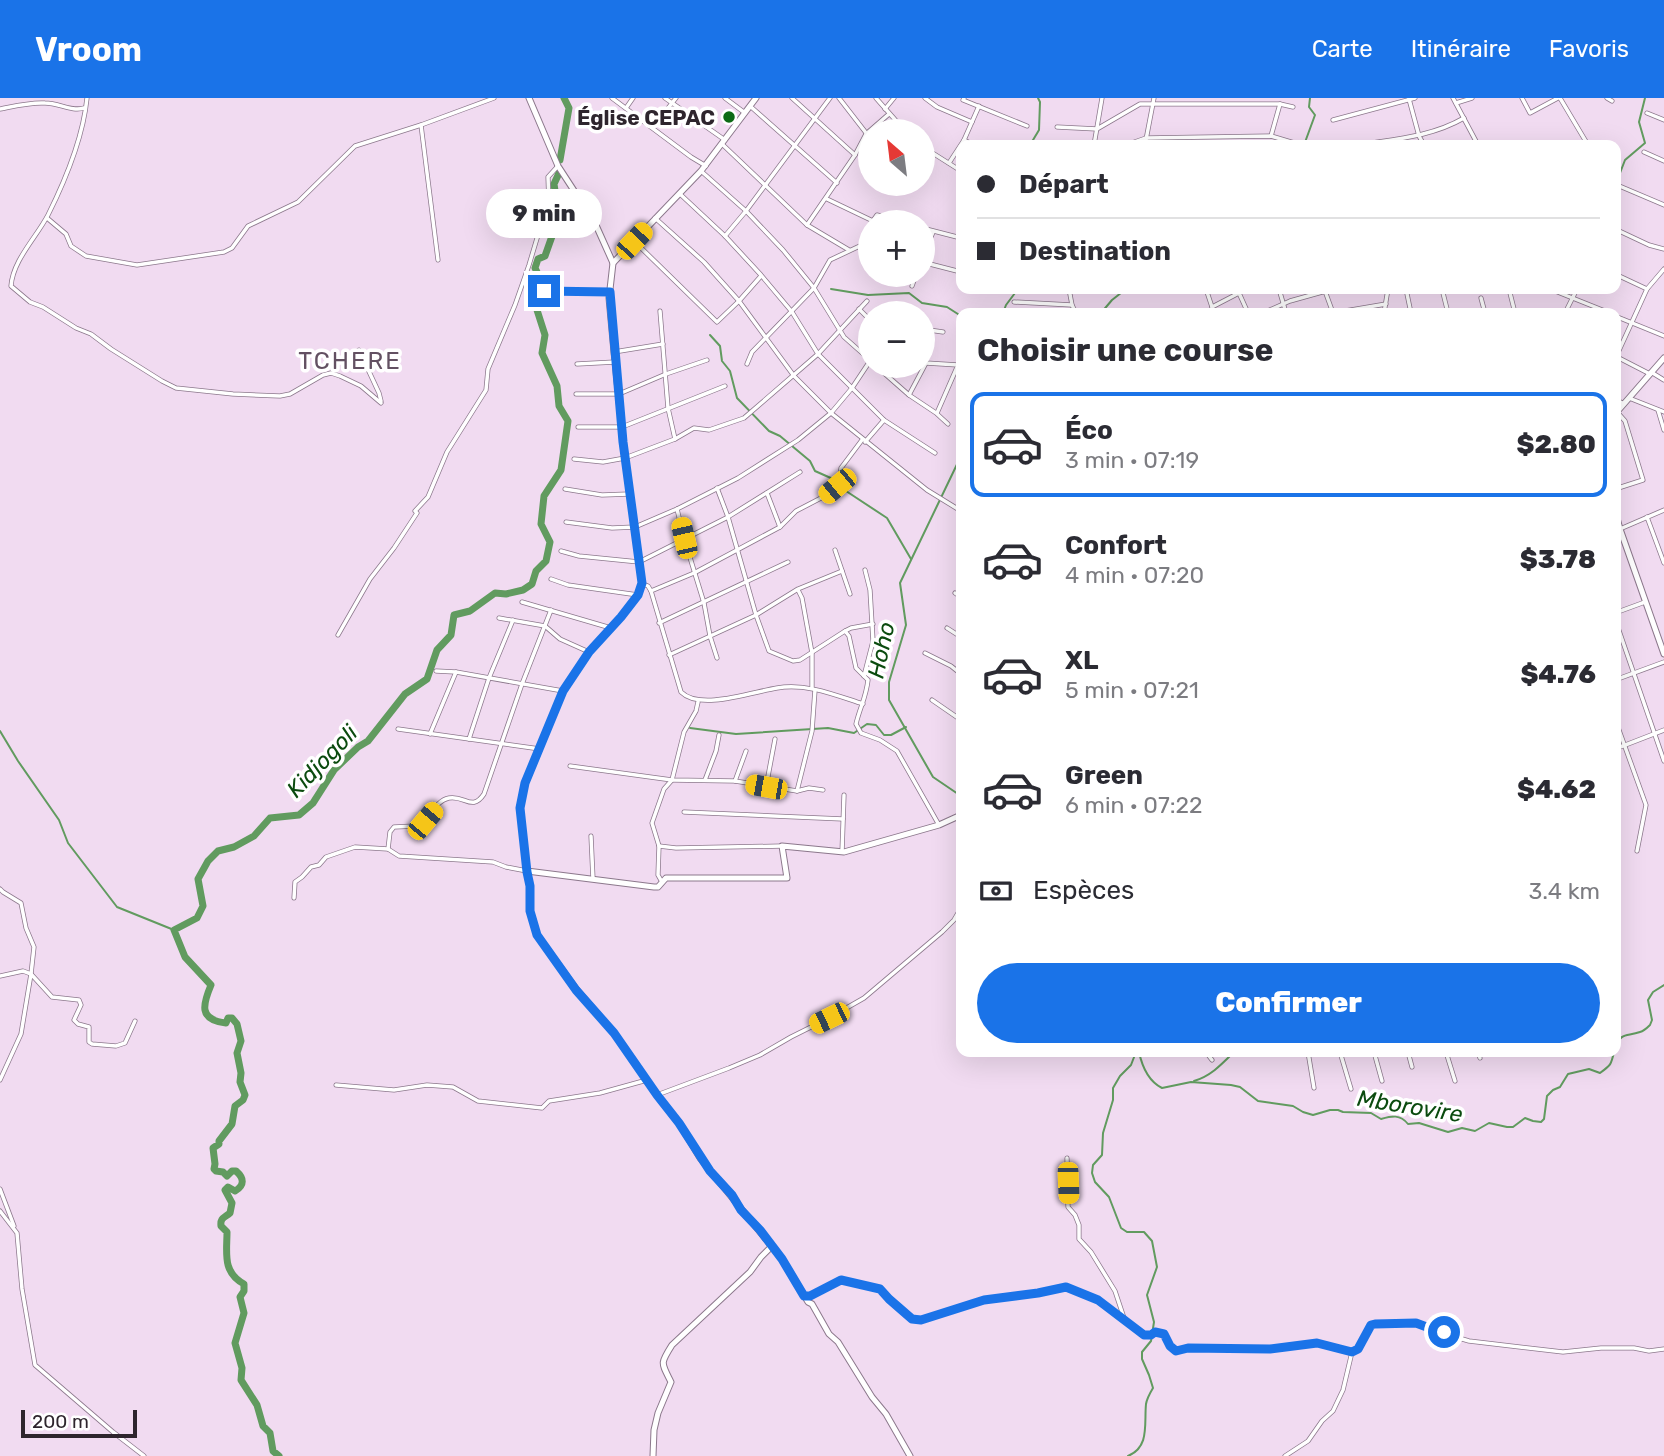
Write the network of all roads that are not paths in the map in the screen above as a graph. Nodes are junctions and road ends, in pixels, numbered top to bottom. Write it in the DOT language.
graph roads {
  1 [pos="87,98"];
  2 [pos="494,98"];
  3 [pos="530,98"];
  4 [pos="612,98"];
  5 [pos="633,98"];
  6 [pos="664,98"];
  7 [pos="676,98"];
  8 [pos="725,98"];
  9 [pos="756,98"];
  10 [pos="792,98"];
  11 [pos="830,98"];
  12 [pos="839,98"];
  13 [pos="876,98"];
  14 [pos="894,98"];
  15 [pos="925,98"];
  16 [pos="964,98"];
  17 [pos="1102,98"];
  18 [pos="1154,98"];
  19 [pos="1453,98"];
  20 [pos="1472,98"];
  21 [pos="1522,98"];
  22 [pos="1559,98"];
  23 [pos="1607,98"];
  24 [pos="1412,99"];
  25 [pos="1612,101"];
  26 [pos="672,103"];
  27 [pos="1456,103"];
  28 [pos="1280,104"];
  29 [pos="1153,105"];
  30 [pos="750,106"];
  31 [pos="979,106"];
  32 [pos="86,107"];
  33 [pos="1293,107"];
  34 [pos="626,108"];
  35 [pos="0,109"];
  36 [pos="885,109"];
  37 [pos="745,113"];
  38 [pos="1647,113"];
  39 [pos="889,114"];
  40 [pos="1464,118"];
  41 [pos="814,119"];
  42 [pos="884,119"];
  43 [pos="894,119"];
  44 [pos="1333,120"];
  45 [pos="1664,120"];
  46 [pos="972,122"];
  47 [pos="858,123"];
  48 [pos="421,125"];
  49 [pos="1027,126"];
  50 [pos="653,127"];
  51 [pos="1057,127"];
  52 [pos="1097,129"];
  53 [pos="1271,136"];
  54 [pos="1419,136"];
  55 [pos="1146,138"];
  56 [pos="964,140"];
  57 [pos="1095,140"];
  58 [pos="1140,140"];
  59 [pos="1284,140"];
  60 [pos="1392,140"];
  61 [pos="1421,140"];
  62 [pos="1475,140"];
  63 [pos="1585,140"];
  64 [pos="724,142"];
  65 [pos="795,145"];
  66 [pos="858,151"];
  67 [pos="956,152"];
  68 [pos="1644,152"];
  69 [pos="935,155"];
  70 [pos="855,156"];
  71 [pos="1664,161"];
  72 [pos="948,163"];
  73 [pos="558,166"];
  74 [pos="956,167"];
  75 [pos="704,168"];
  76 [pos="836,183"];
  77 [pos="766,185"];
  78 [pos="1621,186"];
  79 [pos="680,194"];
  80 [pos="827,199"];
  81 [pos="1664,205"];
  82 [pos="746,211"];
  83 [pos="858,215"];
  84 [pos="47,218"];
  85 [pos="655,218"];
  86 [pos="807,225"];
  87 [pos="935,232"];
  88 [pos="1621,232"];
  89 [pos="725,236"];
  90 [pos="956,236"];
  91 [pos="634,241"];
  92 [pos="858,247"];
  93 [pos="1664,249"];
  94 [pos="850,250"];
  95 [pos="438,260"];
  96 [pos="613,263"];
  97 [pos="935,265"];
  98 [pos="1664,270"];
  99 [pos="956,271"];
  100 [pos="761,275"];
  101 [pos="1621,277"];
  102 [pos="814,288"];
  103 [pos="1647,289"];
  104 [pos="544,291"];
  105 [pos="610,292"];
  106 [pos="1070,294"];
  107 [pos="1208,294"];
  108 [pos="1237,294"];
  109 [pos="1280,294"];
  110 [pos="1312,294"];
  111 [pos="1387,294"];
  112 [pos="1562,294"];
  113 [pos="1574,294"];
  114 [pos="1481,298"];
  115 [pos="1572,298"];
  116 [pos="739,301"];
  117 [pos="1014,302"];
  118 [pos="1282,304"];
  119 [pos="1386,304"];
  120 [pos="1072,305"];
  121 [pos="1212,307"];
  122 [pos="1074,308"];
  123 [pos="1274,308"];
  124 [pos="1284,308"];
  125 [pos="1362,308"];
  126 [pos="1385,308"];
  127 [pos="1484,308"];
  128 [pos="1567,308"];
  129 [pos="1597,308"];
  130 [pos="858,310"];
  131 [pos="660,311"];
  132 [pos="792,312"];
  133 [pos="1621,318"];
  134 [pos="1632,322"];
  135 [pos="839,330"];
  136 [pos="935,331"];
  137 [pos="943,332"];
  138 [pos="1664,336"];
  139 [pos="767,338"];
  140 [pos="663,344"];
  141 [pos="1621,346"];
  142 [pos="359,350"];
  143 [pos="858,350"];
  144 [pos="614,352"];
  145 [pos="818,354"];
  146 [pos="1664,358"];
  147 [pos="1621,359"];
  148 [pos="707,360"];
  149 [pos="615,362"];
  150 [pos="935,363"];
  151 [pos="747,364"];
  152 [pos="577,365"];
  153 [pos="956,365"];
  154 [pos="956,369"];
  155 [pos="1650,373"];
  156 [pos="666,374"];
  157 [pos="794,376"];
  158 [pos="859,378"];
  159 [pos="890,378"];
  160 [pos="917,378"];
  161 [pos="1664,380"];
  162 [pos="725,386"];
  163 [pos="852,388"];
  164 [pos="576,394"];
  165 [pos="619,394"];
  166 [pos="909,395"];
  167 [pos="1621,400"];
  168 [pos="1627,401"];
  169 [pos="668,408"];
  170 [pos="1621,408"];
  171 [pos="1658,410"];
  172 [pos="1664,412"];
  173 [pos="936,413"];
  174 [pos="831,414"];
  175 [pos="1621,417"];
  176 [pos="884,420"];
  177 [pos="948,424"];
  178 [pos="578,427"];
  179 [pos="622,427"];
  180 [pos="1664,430"];
  181 [pos="675,439"];
  182 [pos="864,441"];
  183 [pos="935,453"];
  184 [pos="625,458"];
  185 [pos="574,459"];
  186 [pos="800,471"];
  187 [pos="1621,487"];
  188 [pos="717,488"];
  189 [pos="565,489"];
  190 [pos="767,493"];
  191 [pos="630,494"];
  192 [pos="956,508"];
  193 [pos="677,509"];
  194 [pos="1664,510"];
  195 [pos="728,517"];
  196 [pos="1647,517"];
  197 [pos="566,522"];
  198 [pos="635,527"];
  199 [pos="780,527"];
  200 [pos="1621,529"];
  201 [pos="1621,532"];
  202 [pos="684,538"];
  203 [pos="737,550"];
  204 [pos="561,551"];
  205 [pos="835,551"];
  206 [pos="639,562"];
  207 [pos="788,562"];
  208 [pos="1664,563"];
  209 [pos="865,569"];
  210 [pos="842,570"];
  211 [pos="694,573"];
  212 [pos="551,579"];
  213 [pos="747,582"];
  214 [pos="642,583"];
  215 [pos="798,589"];
  216 [pos="651,591"];
  217 [pos="850,594"];
  218 [pos="638,595"];
  219 [pos="522,602"];
  220 [pos="1645,602"];
  221 [pos="704,603"];
  222 [pos="551,610"];
  223 [pos="1621,611"];
  224 [pos="756,615"];
  225 [pos="499,618"];
  226 [pos="513,620"];
  227 [pos="659,623"];
  228 [pos="873,624"];
  229 [pos="545,626"];
  230 [pos="611,628"];
  231 [pos="947,628"];
  232 [pos="845,631"];
  233 [pos="956,634"];
  234 [pos="338,635"];
  235 [pos="710,636"];
  236 [pos="1621,636"];
  237 [pos="589,652"];
  238 [pos="812,653"];
  239 [pos="925,653"];
  240 [pos="1664,654"];
  241 [pos="669,655"];
  242 [pos="717,657"];
  243 [pos="1664,662"];
  244 [pos="956,670"];
  245 [pos="436,671"];
  246 [pos="456,672"];
  247 [pos="1634,673"];
  248 [pos="864,676"];
  249 [pos="489,678"];
  250 [pos="1621,678"];
  251 [pos="522,684"];
  252 [pos="813,688"];
  253 [pos="563,691"];
  254 [pos="932,700"];
  255 [pos="698,702"];
  256 [pos="863,704"];
  257 [pos="956,717"];
  258 [pos="398,729"];
  259 [pos="1664,730"];
  260 [pos="430,734"];
  261 [pos="1654,734"];
  262 [pos="719,735"];
  263 [pos="1621,737"];
  264 [pos="469,739"];
  265 [pos="775,739"];
  266 [pos="501,744"];
  267 [pos="1624,746"];
  268 [pos="1621,747"];
  269 [pos="540,749"];
  270 [pos="746,751"];
  271 [pos="1664,761"];
  272 [pos="570,766"];
  273 [pos="672,780"];
  274 [pos="705,780"];
  275 [pos="735,781"];
  276 [pos="766,787"];
  277 [pos="797,790"];
  278 [pos="823,790"];
  279 [pos="844,795"];
  280 [pos="684,812"];
  281 [pos="843,818"];
  282 [pos="956,818"];
  283 [pos="939,825"];
  284 [pos="591,836"];
  285 [pos="659,846"];
  286 [pos="782,846"];
  287 [pos="388,849"];
  288 [pos="1637,850"];
  289 [pos="842,852"];
  290 [pos="527,872"];
  291 [pos="593,879"];
  292 [pos="662,881"];
  293 [pos="0,889"];
  294 [pos="294,898"];
  295 [pos="956,917"];
  296 [pos="31,974"];
  297 [pos="0,976"];
  298 [pos="135,1021"];
  299 [pos="1210,1057"];
  300 [pos="1309,1057"];
  301 [pos="1341,1057"];
  302 [pos="1375,1057"];
  303 [pos="1409,1057"];
  304 [pos="1448,1057"];
  305 [pos="1212,1060"];
  306 [pos="1412,1067"];
  307 [pos="0,1080"];
  308 [pos="647,1080"];
  309 [pos="1382,1081"];
  310 [pos="1455,1081"];
  311 [pos="335,1085"];
  312 [pos="1314,1088"];
  313 [pos="1351,1089"];
  314 [pos="657,1095"];
  315 [pos="1067,1158"];
  316 [pos="0,1189"];
  317 [pos="0,1210"];
  318 [pos="17,1233"];
  319 [pos="771,1247"];
  320 [pos="804,1296"];
  321 [pos="1125,1320"];
  322 [pos="1664,1349"];
  323 [pos="1352,1352"];
  324 [pos="144,1456"];
  325 [pos="653,1456"];
  326 [pos="910,1456"];
  327 [pos="1285,1456"];
  1 -- 32 [label="street"];
  2 -- 48 [label="street"];
  3 -- 73 [label="street"];
  4 -- 34 [label="street"];
  5 -- 34 [label="street"];
  6 -- 26 [label="street"];
  7 -- 26 [label="street"];
  8 -- 37 [label="street"];
  9 -- 30 [label="street"];
  10 -- 41 [label="street"];
  11 -- 41 [label="street"];
  12 -- 47 [label="street"];
  13 -- 36 [label="street"];
  14 -- 36 [label="street"];
  15 -- 46 [label="street"];
  16 -- 31 [label="street"];
  17 -- 52 [label="street"];
  18 -- 29 [label="street"];
  19 -- 27 [label="street"];
  20 -- 27 [label="street"];
  21 -- 22 [label="street"];
  22 -- 63 [label="street"];
  23 -- 25 [label="street"];
  24 -- 44 [label="street"];
  24 -- 54 [label="street"];
  26 -- 50 [label="street"];
  26 -- 64 [label="street"];
  27 -- 40 [label="street"];
  28 -- 29 [label="street"];
  28 -- 33 [label="street"];
  28 -- 53 [label="street"];
  29 -- 52 [label="street"];
  29 -- 55 [label="street"];
  30 -- 37 [label="street"];
  30 -- 65 [label="street"];
  31 -- 46 [label="street"];
  31 -- 49 [label="street"];
  32 -- 35 [label="street"];
  32 -- 84 [label="street"];
  34 -- 50 [label="street"];
  36 -- 39 [label="street"];
  37 -- 64 [label="street"];
  38 -- 45 [label="street"];
  39 -- 42 [label="street"];
  39 -- 43 [label="street"];
  40 -- 54 [label="street"];
  40 -- 62 [label="street"];
  41 -- 65 [label="street"];
  41 -- 70 [label="street"];
  46 -- 56 [label="street"];
  48 -- 84 [label="street"];
  48 -- 95 [label="street"];
  50 -- 75 [label="street"];
  51 -- 52 [label="street"];
  52 -- 57 [label="street"];
  53 -- 55 [label="street"];
  53 -- 59 [label="street"];
  54 -- 60 [label="street"];
  54 -- 61 [label="street"];
  55 -- 58 [label="street"];
  64 -- 75 [label="street"];
  64 -- 77 [label="street"];
  65 -- 76 [label="street"];
  65 -- 77 [label="street"];
  66 -- 70 [label="street"];
  67 -- 72 [label="street"];
  68 -- 71 [label="street"];
  69 -- 72 [label="street"];
  70 -- 76 [label="street"];
  72 -- 74 [label="street"];
  73 -- 96 [label="street"];
  73 -- 234 [label="street"];
  75 -- 79 [label="street"];
  75 -- 82 [label="street"];
  76 -- 80 [label="street"];
  77 -- 82 [label="street"];
  77 -- 86 [label="street"];
  78 -- 81 [label="street"];
  79 -- 85 [label="street"];
  79 -- 89 [label="street"];
  80 -- 83 [label="street"];
  80 -- 86 [label="street"];
  82 -- 89 [label="street"];
  82 -- 102 [label="street"];
  84 -- 142 [label="street"];
  85 -- 91 [label="street"];
  85 -- 116 [label="street"];
  86 -- 94 [label="street"];
  87 -- 90 [label="street"];
  88 -- 93 [label="street"];
  89 -- 100 [label="street"];
  91 -- 96 [label="street"];
  91 -- 116 [label="street"];
  92 -- 94 [label="street"];
  94 -- 102 [label="street"];
  96 -- 105 [label="street"];
  97 -- 99 [label="street"];
  98 -- 103 [label="street"];
  100 -- 116 [label="street"];
  100 -- 132 [label="street"];
  101 -- 103 [label="street"];
  102 -- 132 [label="street"];
  102 -- 135 [label="street"];
  103 -- 134 [label="street"];
  104 -- 105 [label="street"];
  105 -- 144 [label="street"];
  106 -- 120 [label="street"];
  107 -- 121 [label="street"];
  108 -- 121 [label="street"];
  109 -- 118 [label="street"];
  110 -- 118 [label="street"];
  111 -- 119 [label="street"];
  112 -- 115 [label="street"];
  113 -- 115 [label="street"];
  114 -- 127 [label="street"];
  115 -- 128 [label="street"];
  115 -- 129 [label="street"];
  116 -- 139 [label="street"];
  117 -- 120 [label="street"];
  118 -- 123 [label="street"];
  118 -- 124 [label="street"];
  119 -- 125 [label="street"];
  119 -- 126 [label="street"];
  120 -- 122 [label="street"];
  130 -- 135 [label="street"];
  131 -- 140 [label="street"];
  132 -- 139 [label="street"];
  132 -- 145 [label="street"];
  133 -- 134 [label="street"];
  134 -- 138 [label="street"];
  134 -- 141 [label="street"];
  135 -- 143 [label="street"];
  135 -- 145 [label="street"];
  136 -- 137 [label="street"];
  139 -- 151 [label="street"];
  139 -- 157 [label="street"];
  140 -- 144 [label="street"];
  140 -- 156 [label="street"];
  144 -- 149 [label="street"];
  145 -- 157 [label="street"];
  145 -- 163 [label="street"];
  146 -- 155 [label="street"];
  147 -- 155 [label="street"];
  148 -- 156 [label="street"];
  149 -- 152 [label="street"];
  149 -- 165 [label="street"];
  150 -- 153 [label="street"];
  154 -- 173 [label="street"];
  155 -- 161 [label="street"];
  155 -- 168 [label="street"];
  156 -- 165 [label="street"];
  156 -- 169 [label="street"];
  157 -- 174 [label="street"];
  157 -- 181 [label="street"];
  158 -- 163 [label="street"];
  159 -- 166 [label="street"];
  160 -- 166 [label="street"];
  162 -- 169 [label="street"];
  163 -- 174 [label="street"];
  163 -- 176 [label="street"];
  164 -- 165 [label="street"];
  165 -- 179 [label="street"];
  166 -- 173 [label="street"];
  167 -- 168 [label="street"];
  168 -- 170 [label="street"];
  168 -- 171 [label="street"];
  169 -- 179 [label="street"];
  169 -- 181 [label="street"];
  171 -- 172 [label="street"];
  171 -- 180 [label="street"];
  173 -- 177 [label="street"];
  174 -- 182 [label="street"];
  174 -- 188 [label="street"];
  175 -- 187 [label="street"];
  176 -- 182 [label="street"];
  176 -- 183 [label="street"];
  178 -- 179 [label="street"];
  179 -- 184 [label="street"];
  181 -- 184 [label="street"];
  182 -- 192 [label="street"];
  182 -- 199 [label="street"];
  184 -- 185 [label="street"];
  184 -- 191 [label="street"];
  186 -- 190 [label="street"];
  188 -- 193 [label="street"];
  188 -- 195 [label="street"];
  189 -- 191 [label="street"];
  190 -- 195 [label="street"];
  190 -- 199 [label="street"];
  191 -- 198 [label="street"];
  193 -- 198 [label="street"];
  193 -- 202 [label="street"];
  194 -- 196 [label="street"];
  195 -- 202 [label="street"];
  195 -- 203 [label="street"];
  196 -- 200 [label="street"];
  196 -- 208 [label="street"];
  197 -- 198 [label="street"];
  198 -- 206 [label="street"];
  199 -- 203 [label="street"];
  201 -- 220 [label="street"];
  202 -- 206 [label="street"];
  202 -- 211 [label="street"];
  203 -- 211 [label="street"];
  203 -- 213 [label="street"];
  204 -- 206 [label="street"];
  205 -- 210 [label="street"];
  206 -- 214 [label="street"];
  207 -- 213 [label="street"];
  209 -- 228 [label="street"];
  210 -- 215 [label="street"];
  210 -- 217 [label="street"];
  211 -- 216 [label="street"];
  211 -- 221 [label="street"];
  212 -- 218 [label="street"];
  213 -- 221 [label="street"];
  213 -- 224 [label="street"];
  214 -- 216 [label="street"];
  214 -- 218 [label="street"];
  215 -- 224 [label="street"];
  215 -- 238 [label="street"];
  216 -- 227 [label="street"];
  218 -- 230 [label="street"];
  219 -- 222 [label="street"];
  220 -- 223 [label="street"];
  220 -- 240 [label="street"];
  221 -- 227 [label="street"];
  221 -- 235 [label="street"];
  222 -- 229 [label="street"];
  222 -- 230 [label="street"];
  224 -- 235 [label="street"];
  224 -- 238 [label="street"];
  225 -- 226 [label="street"];
  226 -- 229 [label="street"];
  226 -- 249 [label="street"];
  227 -- 241 [label="street"];
  228 -- 232 [label="street"];
  228 -- 248 [label="street"];
  229 -- 237 [label="street"];
  229 -- 251 [label="street"];
  230 -- 237 [label="street"];
  231 -- 233 [label="street"];
  232 -- 238 [label="street"];
  232 -- 248 [label="street"];
  235 -- 241 [label="street"];
  235 -- 242 [label="street"];
  236 -- 247 [label="street"];
  237 -- 253 [label="street"];
  238 -- 252 [label="street"];
  239 -- 244 [label="street"];
  241 -- 255 [label="street"];
  243 -- 247 [label="street"];
  245 -- 246 [label="street"];
  246 -- 249 [label="street"];
  246 -- 260 [label="street"];
  247 -- 250 [label="street"];
  247 -- 261 [label="street"];
  248 -- 256 [label="street"];
  249 -- 251 [label="street"];
  249 -- 264 [label="street"];
  251 -- 253 [label="street"];
  251 -- 266 [label="street"];
  252 -- 255 [label="street"];
  252 -- 256 [label="street"];
  252 -- 277 [label="street"];
  253 -- 269 [label="street"];
  254 -- 257 [label="street"];
  255 -- 273 [label="street"];
  256 -- 283 [label="street"];
  258 -- 260 [label="street"];
  259 -- 261 [label="street"];
  260 -- 264 [label="street"];
  261 -- 267 [label="street"];
  261 -- 271 [label="street"];
  262 -- 274 [label="street"];
  263 -- 267 [label="street"];
  264 -- 266 [label="street"];
  265 -- 276 [label="street"];
  266 -- 269 [label="street"];
  266 -- 287 [label="street"];
  267 -- 268 [label="street"];
  267 -- 288 [label="street"];
  269 -- 290 [label="street"];
  270 -- 275 [label="street"];
  272 -- 273 [label="street"];
  273 -- 274 [label="street"];
  273 -- 285 [label="street"];
  274 -- 275 [label="street"];
  275 -- 276 [label="street"];
  276 -- 277 [label="street"];
  277 -- 278 [label="street"];
  279 -- 281 [label="street"];
  280 -- 281 [label="street"];
  281 -- 289 [label="street"];
  282 -- 283 [label="street"];
  283 -- 289 [label="street"];
  284 -- 291 [label="street"];
  285 -- 286 [label="street"];
  285 -- 292 [label="street"];
  286 -- 289 [label="street"];
  286 -- 292 [label="street"];
  287 -- 290 [label="street"];
  287 -- 294 [label="street"];
  290 -- 291 [label="street"];
  290 -- 308 [label="street"];
  291 -- 292 [label="street"];
  293 -- 296 [label="street"];
  295 -- 314 [label="street"];
  296 -- 297 [label="street"];
  296 -- 298 [label="street"];
  296 -- 307 [label="street"];
  299 -- 305 [label="street"];
  300 -- 312 [label="street"];
  301 -- 313 [label="street"];
  302 -- 309 [label="street"];
  303 -- 306 [label="street"];
  304 -- 310 [label="street"];
  308 -- 311 [label="street"];
  308 -- 314 [label="street"];
  314 -- 319 [label="street"];
  315 -- 321 [label="street"];
  316 -- 318 [label="street"];
  317 -- 318 [label="street"];
  318 -- 324 [label="street"];
  319 -- 320 [label="street"];
  319 -- 325 [label="street"];
  320 -- 321 [label="street"];
  320 -- 326 [label="street"];
  321 -- 323 [label="street"];
  322 -- 323 [label="street"];
  323 -- 327 [label="street"];
}
